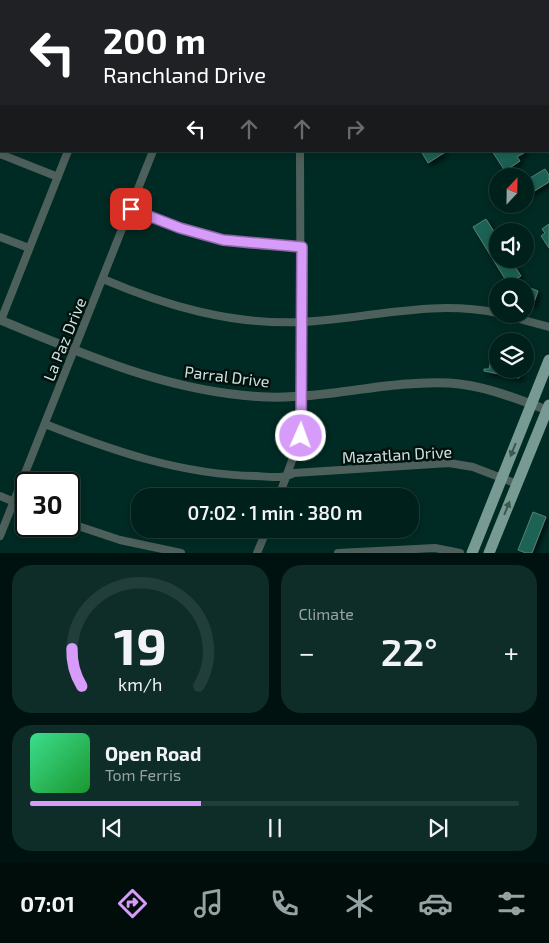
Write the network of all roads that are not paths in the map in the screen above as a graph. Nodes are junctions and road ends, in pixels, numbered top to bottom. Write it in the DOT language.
graph roads {
  1 [pos="68,152"];
  2 [pos="153,152"];
  3 [pos="300,152"];
  4 [pos="0,154"];
  5 [pos="58,177"];
  6 [pos="131,209"];
  7 [pos="0,237"];
  8 [pos="302,247"];
  9 [pos="29,248"];
  10 [pos="103,279"];
  11 [pos="489,311"];
  12 [pos="0,320"];
  13 [pos="302,322"];
  14 [pos="534,323"];
  15 [pos="549,327"];
  16 [pos="74,350"];
  17 [pos="549,360"];
  18 [pos="302,397"];
  19 [pos="532,405"];
  20 [pos="548,408"];
  21 [pos="45,424"];
  22 [pos="287,477"];
  23 [pos="502,478"];
  24 [pos="516,484"];
  25 [pos="282,488"];
  26 [pos="0,496"];
  27 [pos="14,502"];
  28 [pos="80,527"];
  29 [pos="0,536"];
  30 [pos="263,538"];
  31 [pos="180,553"];
  32 [pos="257,553"];
  33 [pos="338,553"];
  34 [pos="460,553"];
  35 [pos="472,553"];
  36 [pos="489,553"];
  1 -- 5 [label="street"];
  2 -- 6 [label="street, La Paz Drive"];
  3 -- 8 [label="street"];
  4 -- 5 [label="street"];
  5 -- 9 [label="street"];
  6 -- 8 [label="street"];
  6 -- 10 [label="street, La Paz Drive"];
  7 -- 9 [label="street"];
  8 -- 13 [label="street"];
  9 -- 12 [label="street"];
  10 -- 13 [label="street"];
  10 -- 16 [label="street, La Paz Drive"];
  11 -- 13 [label="street"];
  12 -- 16 [label="street, Parral Drive"];
  13 -- 18 [label="street"];
  14 -- 15 [label="street"];
  16 -- 18 [label="street, Parral Drive"];
  16 -- 21 [label="street, La Paz Drive"];
  17 -- 19 [label="main road"];
  18 -- 19 [label="street, Parral Drive"];
  18 -- 22 [label="street"];
  19 -- 20 [label="street, Parral Drive"];
  19 -- 23 [label="main road, one-way"];
  20 -- 24 [label="main road"];
  21 -- 22 [label="street, Mazatlan Drive"];
  21 -- 27 [label="street, La Paz Drive"];
  22 -- 23 [label="street, Mazatlan Drive"];
  22 -- 25 [label="street"];
  23 -- 24 [label="street, Mazatlan Drive"];
  23 -- 35 [label="main road"];
  36 -- 24 [label="main road, one-way"];
  26 -- 27 [label="street"];
  27 -- 29 [label="street, La Paz Drive"];
  28 -- 31 [label="street"];
  30 -- 32 [label="street"];
  33 -- 34 [label="street"];
}
